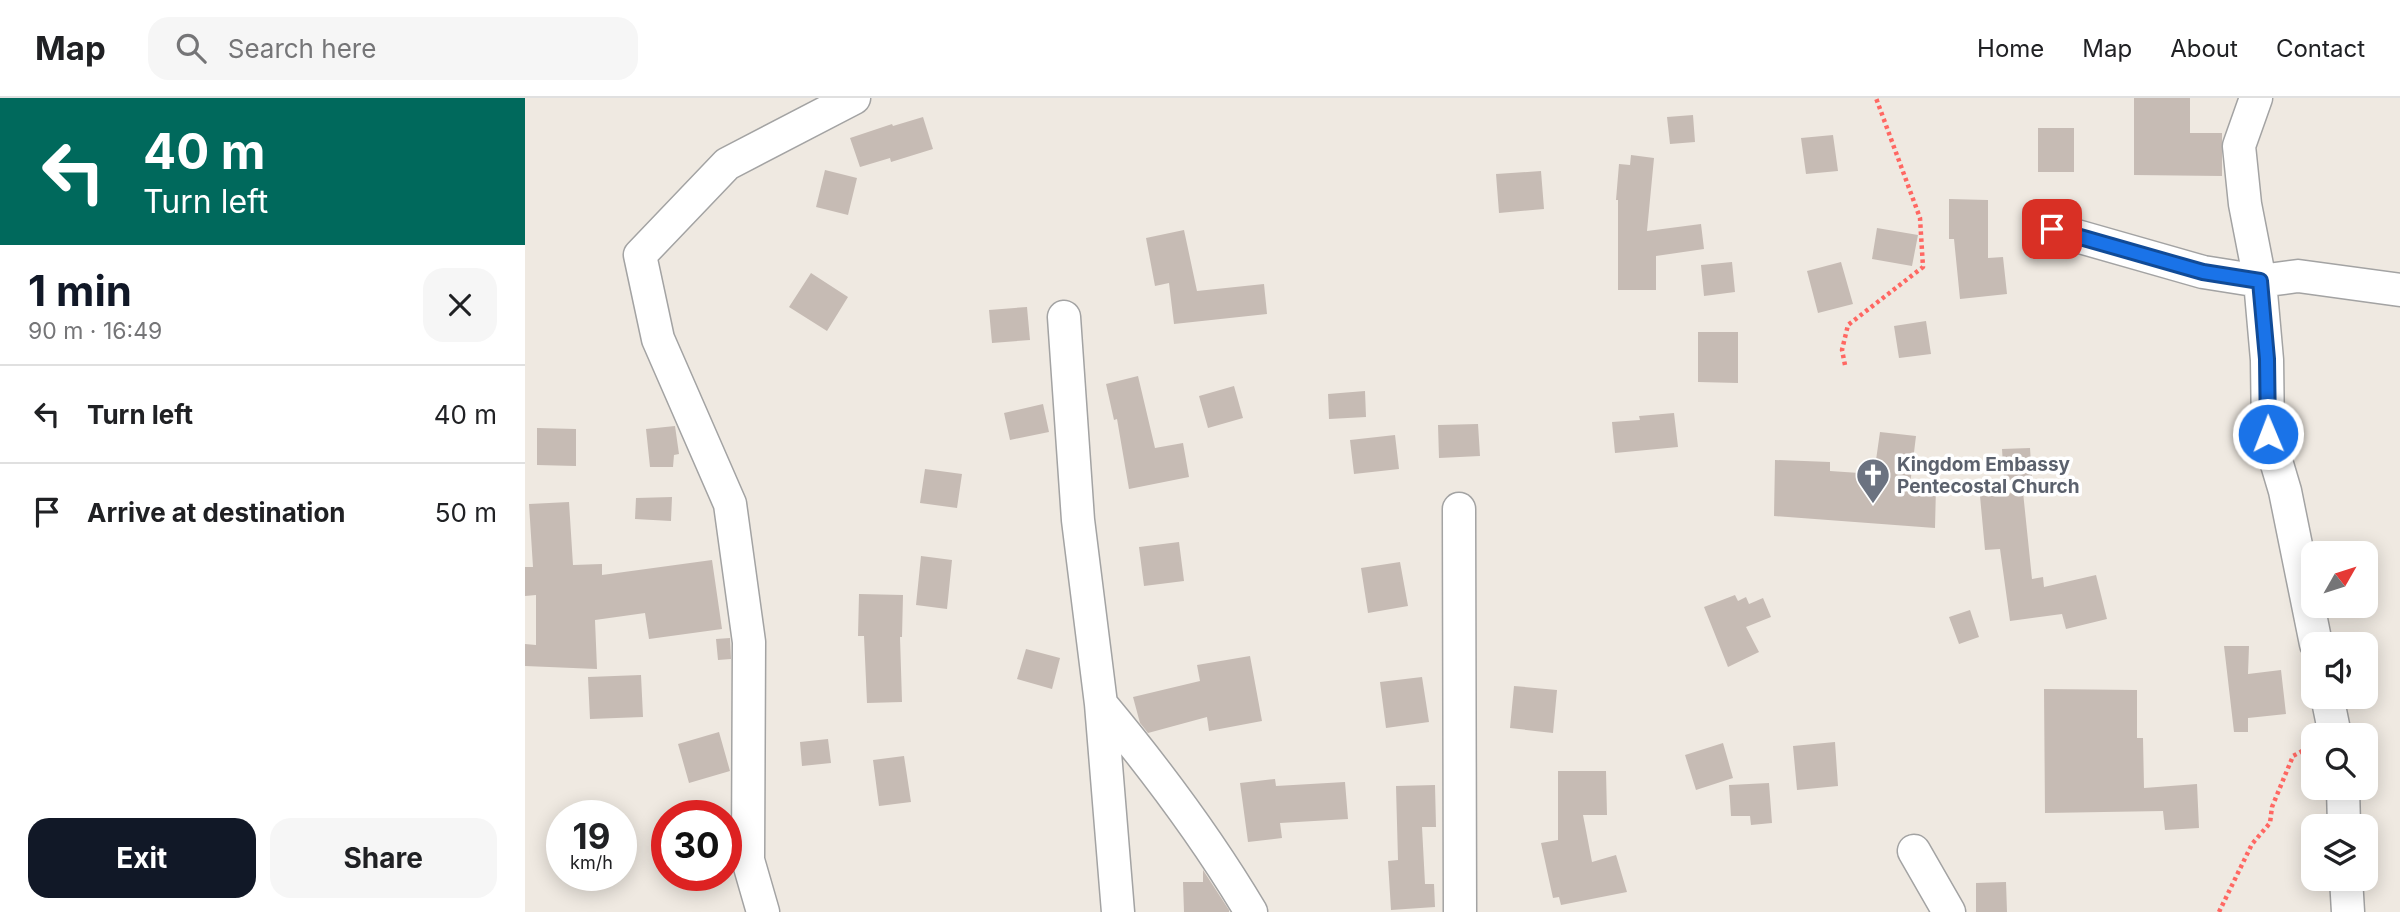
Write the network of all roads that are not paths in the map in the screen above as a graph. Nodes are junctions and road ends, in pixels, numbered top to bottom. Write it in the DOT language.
graph roads {
  1 [pos="854,98"];
  2 [pos="2256,98"];
  3 [pos="2052,229"];
  4 [pos="2260,281"];
  5 [pos="2400,290"];
  6 [pos="1064,317"];
  7 [pos="1459,509"];
  8 [pos="2314,632"];
  9 [pos="1101,704"];
  10 [pos="1914,851"];
  11 [pos="2347,891"];
  12 [pos="763,912"];
  13 [pos="1118,912"];
  14 [pos="1251,912"];
  15 [pos="1460,912"];
  16 [pos="1949,912"];
  17 [pos="2348,912"];
  1 -- 12 [label="street"];
  2 -- 4 [label="street"];
  3 -- 4 [label="street"];
  4 -- 5 [label="street"];
  4 -- 8 [label="street"];
  6 -- 9 [label="street"];
  7 -- 15 [label="street"];
  9 -- 13 [label="street"];
  9 -- 14 [label="street"];
  10 -- 16 [label="street"];
  11 -- 17 [label="street"];
}
